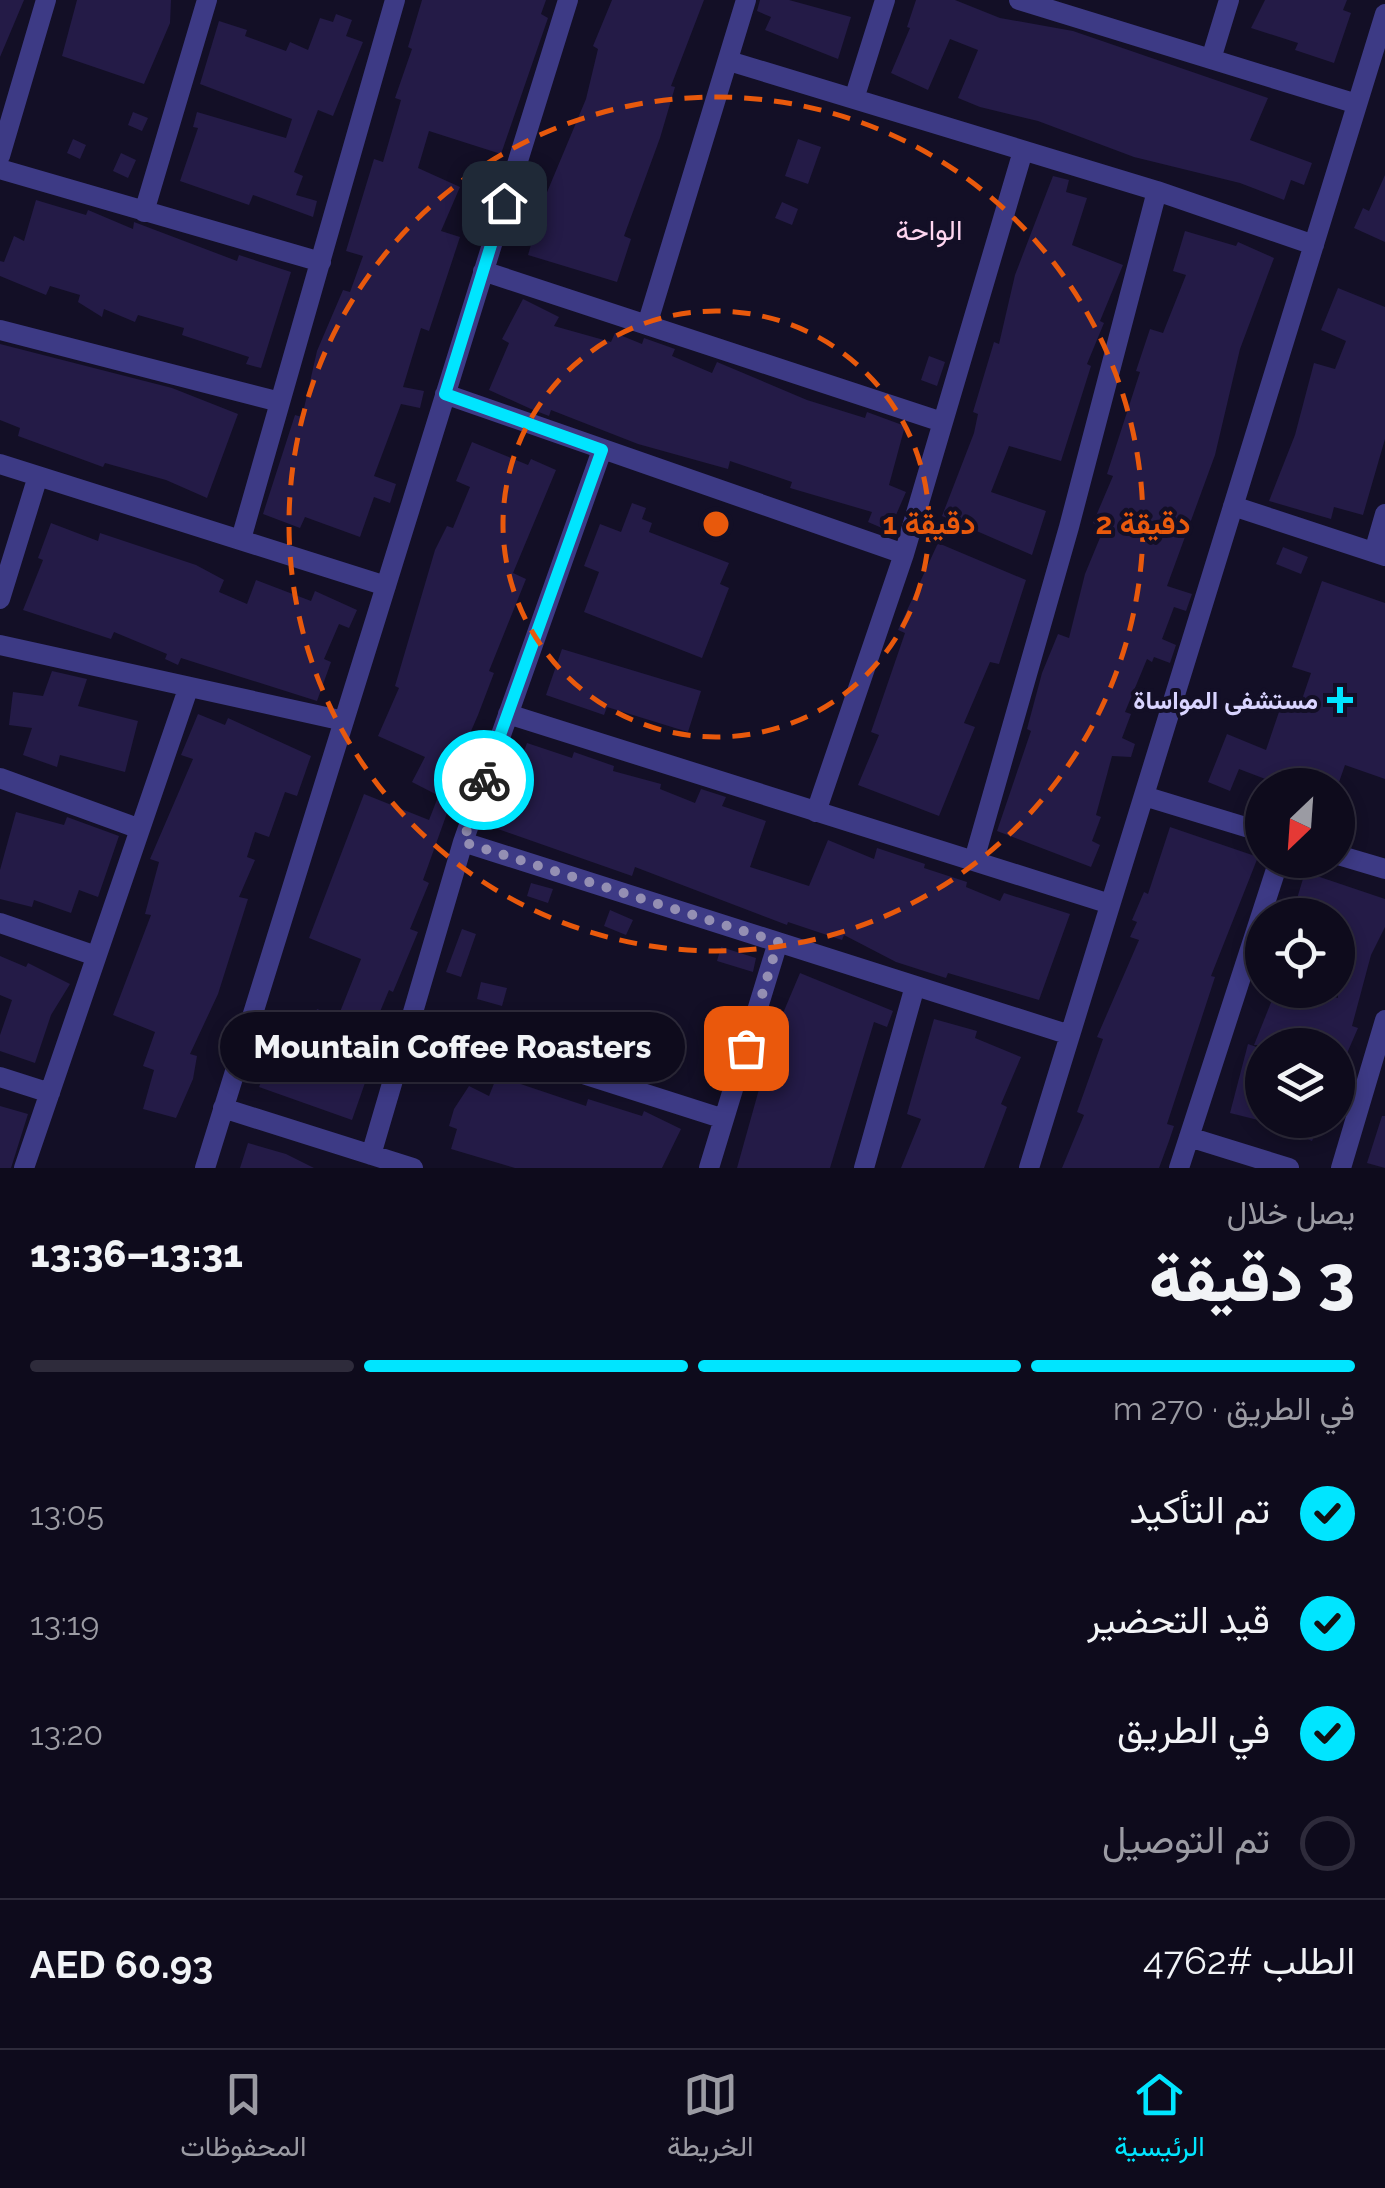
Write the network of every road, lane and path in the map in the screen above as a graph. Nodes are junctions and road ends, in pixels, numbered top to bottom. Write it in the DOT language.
graph roads {
  1 [pos="46,0"];
  2 [pos="208,0"];
  3 [pos="395,0"];
  4 [pos="568,0"];
  5 [pos="746,0"];
  6 [pos="885,0"];
  7 [pos="1019,0"];
  8 [pos="1229,0"];
  9 [pos="1385,14"];
  10 [pos="1211,59"];
  11 [pos="729,61"];
  12 [pos="1377,68"];
  13 [pos="854,99"];
  14 [pos="1357,104"];
  15 [pos="1022,151"];
  16 [pos="0,156"];
  17 [pos="0,169"];
  18 [pos="1157,190"];
  19 [pos="144,212"];
  20 [pos="1314,245"];
  21 [pos="321,262"];
  22 [pos="484,271"];
  23 [pos="648,325"];
  24 [pos="0,330"];
  25 [pos="445,394"];
  26 [pos="280,402"];
  27 [pos="942,422"];
  28 [pos="602,450"];
  29 [pos="0,464"];
  30 [pos="38,476"];
  31 [pos="1233,506"];
  32 [pos="1385,514"];
  33 [pos="241,539"];
  34 [pos="904,554"];
  35 [pos="1380,554"];
  36 [pos="386,586"];
  37 [pos="0,599"];
  38 [pos="0,645"];
  39 [pos="188,689"];
  40 [pos="508,714"];
  41 [pos="344,721"];
  42 [pos="0,778"];
  43 [pos="1144,796"];
  44 [pos="816,812"];
  45 [pos="1245,827"];
  46 [pos="140,828"];
  47 [pos="463,842"];
  48 [pos="974,860"];
  49 [pos="1355,860"];
  50 [pos="1385,869"];
  51 [pos="1273,878"];
  52 [pos="1110,904"];
  53 [pos="0,923"];
  54 [pos="778,942"];
  55 [pos="96,956"];
  56 [pos="915,986"];
  57 [pos="410,1019"];
  58 [pos="1385,1020"];
  59 [pos="1070,1035"];
  60 [pos="0,1077"];
  61 [pos="50,1093"];
  62 [pos="223,1108"];
  63 [pos="724,1119"];
  64 [pos="1189,1136"];
  65 [pos="371,1155"];
  66 [pos="24,1168"];
  67 [pos="205,1168"];
  68 [pos="413,1168"];
  69 [pos="709,1168"];
  70 [pos="864,1168"];
  71 [pos="1028,1168"];
  72 [pos="1179,1168"];
  73 [pos="1289,1168"];
  74 [pos="1341,1168"];
  1 -- 16 [label="street"];
  2 -- 19 [label="street"];
  3 -- 21 [label="street"];
  4 -- 22 [label="street"];
  5 -- 11 [label="street"];
  6 -- 13 [label="street"];
  7 -- 10 [label="street"];
  8 -- 10 [label="street"];
  9 -- 12 [label="street"];
  10 -- 14 [label="street"];
  11 -- 13 [label="street"];
  11 -- 23 [label="street"];
  12 -- 14 [label="street"];
  13 -- 15 [label="street"];
  14 -- 20 [label="street"];
  15 -- 18 [label="street"];
  15 -- 27 [label="street"];
  17 -- 19 [label="street"];
  18 -- 20 [label="street"];
  18 -- 48 [label="street"];
  19 -- 21 [label="street"];
  20 -- 31 [label="street"];
  21 -- 26 [label="street"];
  22 -- 23 [label="street"];
  22 -- 25 [label="street"];
  23 -- 27 [label="street"];
  24 -- 26 [label="street"];
  25 -- 28 [label="street"];
  25 -- 36 [label="street"];
  26 -- 33 [label="street"];
  27 -- 34 [label="street"];
  28 -- 34 [label="street"];
  28 -- 40 [label="street"];
  29 -- 30 [label="street"];
  30 -- 33 [label="street"];
  30 -- 37 [label="street"];
  31 -- 35 [label="street"];
  31 -- 43 [label="street"];
  32 -- 35 [label="street"];
  33 -- 36 [label="street"];
  34 -- 44 [label="street"];
  36 -- 41 [label="street"];
  38 -- 39 [label="street"];
  39 -- 41 [label="street"];
  39 -- 46 [label="street"];
  40 -- 44 [label="street"];
  40 -- 47 [label="street"];
  41 -- 62 [label="street"];
  42 -- 46 [label="street"];
  43 -- 45 [label="street"];
  43 -- 52 [label="street"];
  44 -- 48 [label="street"];
  46 -- 55 [label="street"];
  47 -- 54 [label="street"];
  47 -- 57 [label="street"];
  48 -- 52 [label="street"];
  49 -- 50 [label="street"];
  51 -- 64 [label="street"];
  52 -- 59 [label="street"];
  53 -- 55 [label="street"];
  54 -- 56 [label="street"];
  54 -- 63 [label="street"];
  55 -- 61 [label="street"];
  56 -- 59 [label="street"];
  56 -- 70 [label="street"];
  57 -- 63 [label="street"];
  57 -- 65 [label="street"];
  58 -- 74 [label="street"];
  59 -- 71 [label="street"];
  60 -- 61 [label="street"];
  61 -- 66 [label="street"];
  62 -- 65 [label="street"];
  62 -- 67 [label="street"];
  63 -- 69 [label="street"];
  64 -- 72 [label="street"];
  64 -- 73 [label="street"];
  65 -- 68 [label="street"];
}
